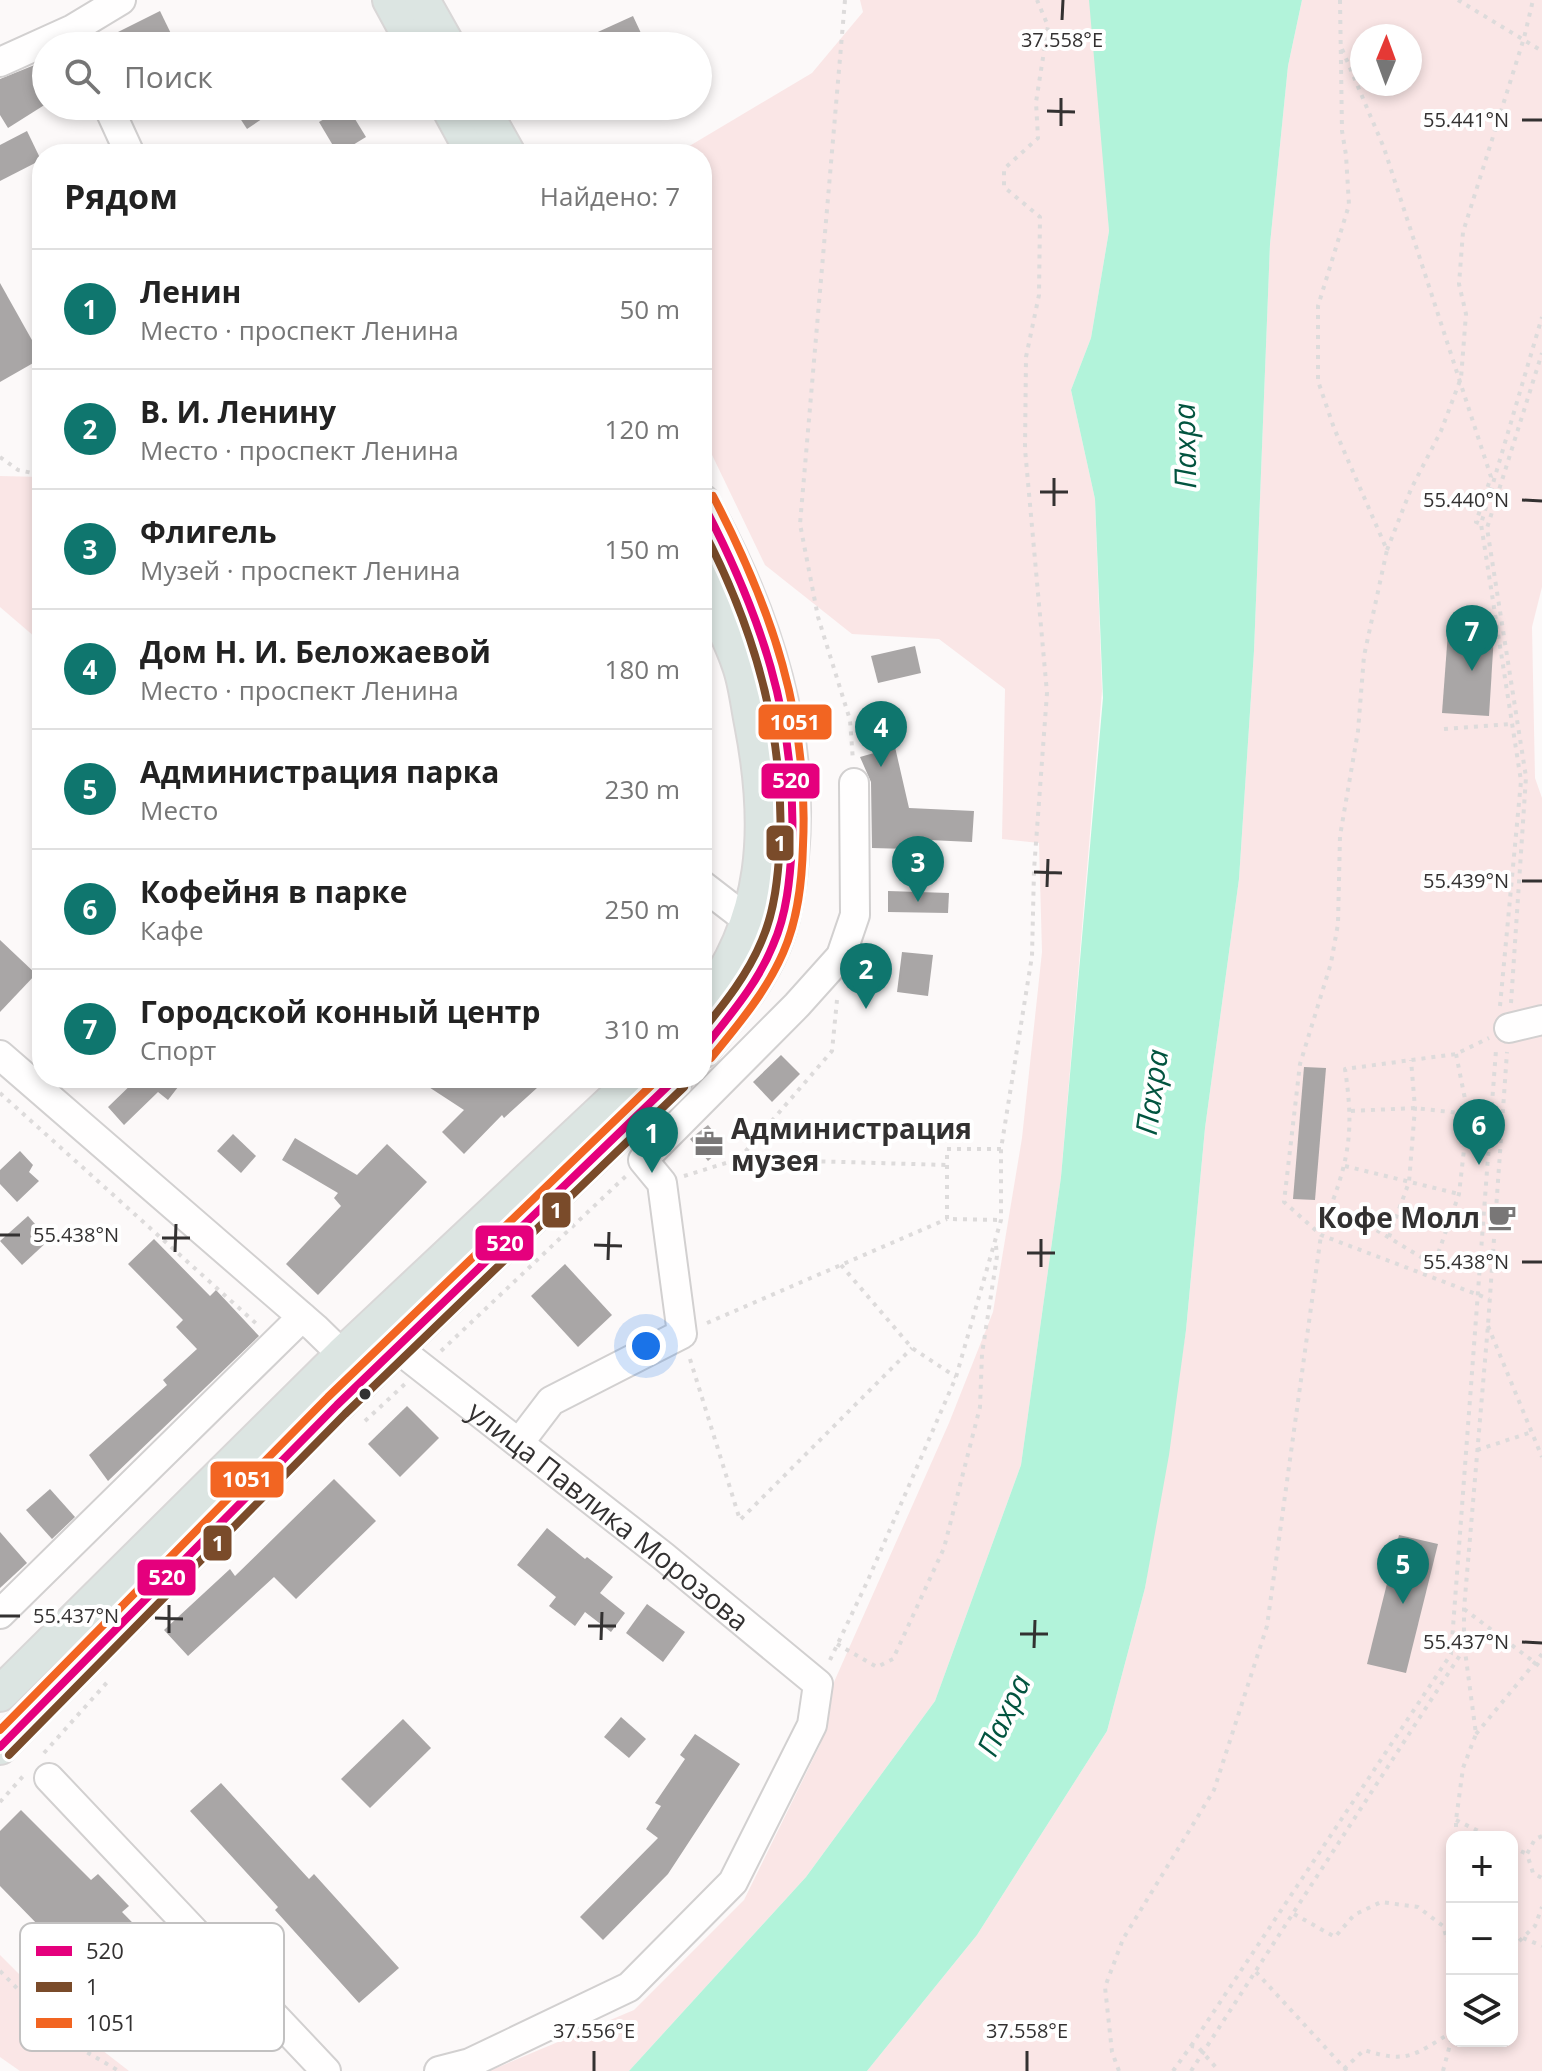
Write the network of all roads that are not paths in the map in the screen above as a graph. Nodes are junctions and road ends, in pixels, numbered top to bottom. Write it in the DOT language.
graph roads {
  1 [pos="121,0"];
  2 [pos="390,0"];
  3 [pos="422,0"];
  4 [pos="83,32"];
  5 [pos="407,32"];
  6 [pos="440,32"];
  7 [pos="32,52"];
  8 [pos="0,62"];
  9 [pos="114,120"];
  10 [pos="456,120"];
  11 [pos="489,120"];
  12 [pos="125,144"];
  13 [pos="469,144"];
  14 [pos="502,144"];
  15 [pos="712,520"];
  16 [pos="712,602"];
  17 [pos="854,783"];
  18 [pos="712,893"];
  19 [pos="750,922"];
  20 [pos="712,994"];
  21 [pos="1542,1020"];
  22 [pos="1503,1030"];
  23 [pos="712,1038"];
  24 [pos="0,1055"];
  25 [pos="32,1083"];
  26 [pos="38,1088"];
  27 [pos="627,1088"];
  28 [pos="666,1088"];
  29 [pos="302,1317"];
  30 [pos="410,1358"];
  31 [pos="354,1366"];
  32 [pos="519,1443"];
  33 [pos="0,1614"];
  34 [pos="0,1694"];
  35 [pos="0,1747"];
  36 [pos="40,1768"];
  37 [pos="186,1923"];
  38 [pos="284,2027"];
  39 [pos="326,2071"];
  40 [pos="439,2071"];
  1 -- 4 [label="street"];
  2 -- 5 [label="main road"];
  3 -- 6 [label="main road"];
  7 -- 8 [label="street"];
  9 -- 12 [label="street"];
  10 -- 13 [label="main road"];
  11 -- 14 [label="main road"];
  15 -- 23 [label="main road"];
  16 -- 19 [label="main road"];
  17 -- 32 [label="street"];
  18 -- 19 [label="street"];
  19 -- 20 [label="main road"];
  21 -- 22 [label="street"];
  24 -- 25 [label="street"];
  26 -- 29 [label="street"];
  27 -- 31 [label="main road"];
  28 -- 30 [label="main road"];
  29 -- 31 [label="street"];
  29 -- 33 [label="street"];
  30 -- 31 [label="main road"];
  30 -- 32 [label="street, улица Павлика Морозова"];
  31 -- 34 [label="main road"];
  31 -- 35 [label="main road"];
  32 -- 40 [label="street, улица Павлика Морозова"];
  36 -- 37 [label="street"];
  38 -- 39 [label="street"];
}
